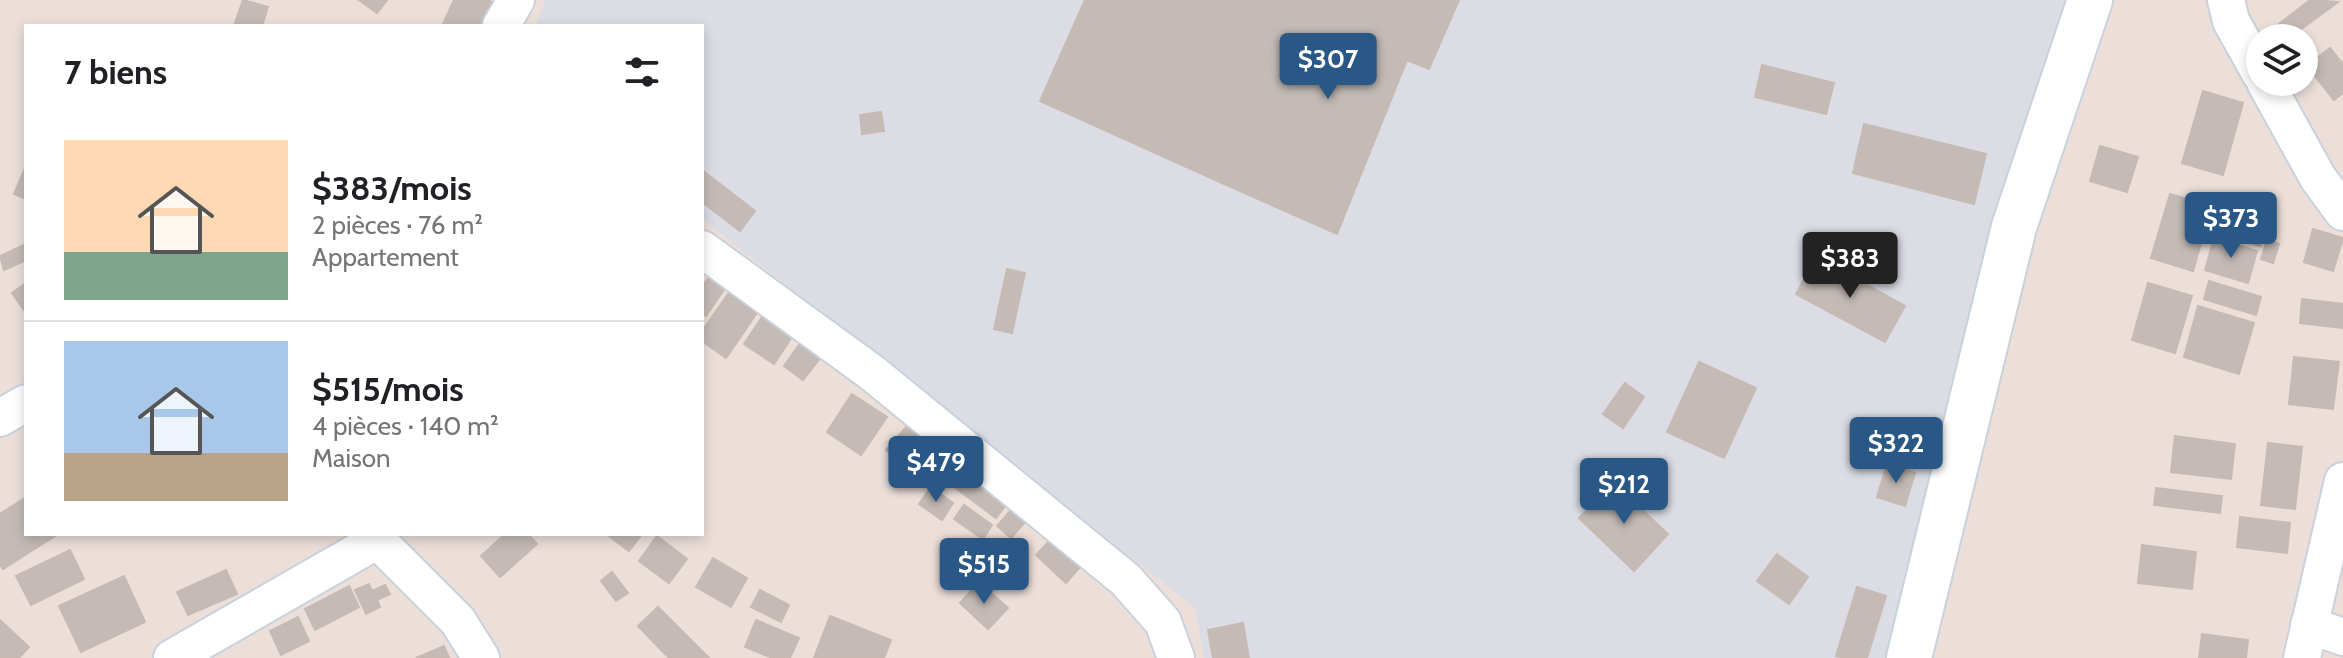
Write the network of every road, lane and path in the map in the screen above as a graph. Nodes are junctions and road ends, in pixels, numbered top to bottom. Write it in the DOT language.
graph roads {
  1 [pos="516,0"];
  2 [pos="2090,0"];
  3 [pos="2226,0"];
  4 [pos="502,24"];
  5 [pos="2246,48"];
  6 [pos="2273,96"];
  7 [pos="2343,212"];
  8 [pos="704,250"];
  9 [pos="24,404"];
  10 [pos="0,418"];
  11 [pos="2343,481"];
  12 [pos="375,537"];
  13 [pos="2343,637"];
  14 [pos="2305,641"];
  15 [pos="170,656"];
  16 [pos="481,658"];
  17 [pos="1176,658"];
  18 [pos="1909,658"];
  1 -- 4 [label="street"];
  2 -- 18 [label="street"];
  3 -- 5 [label="street"];
  6 -- 7 [label="street"];
  8 -- 17 [label="street"];
  9 -- 10 [label="street"];
  11 -- 14 [label="street"];
  12 -- 15 [label="street"];
  12 -- 16 [label="street"];
  13 -- 14 [label="street"];
}
